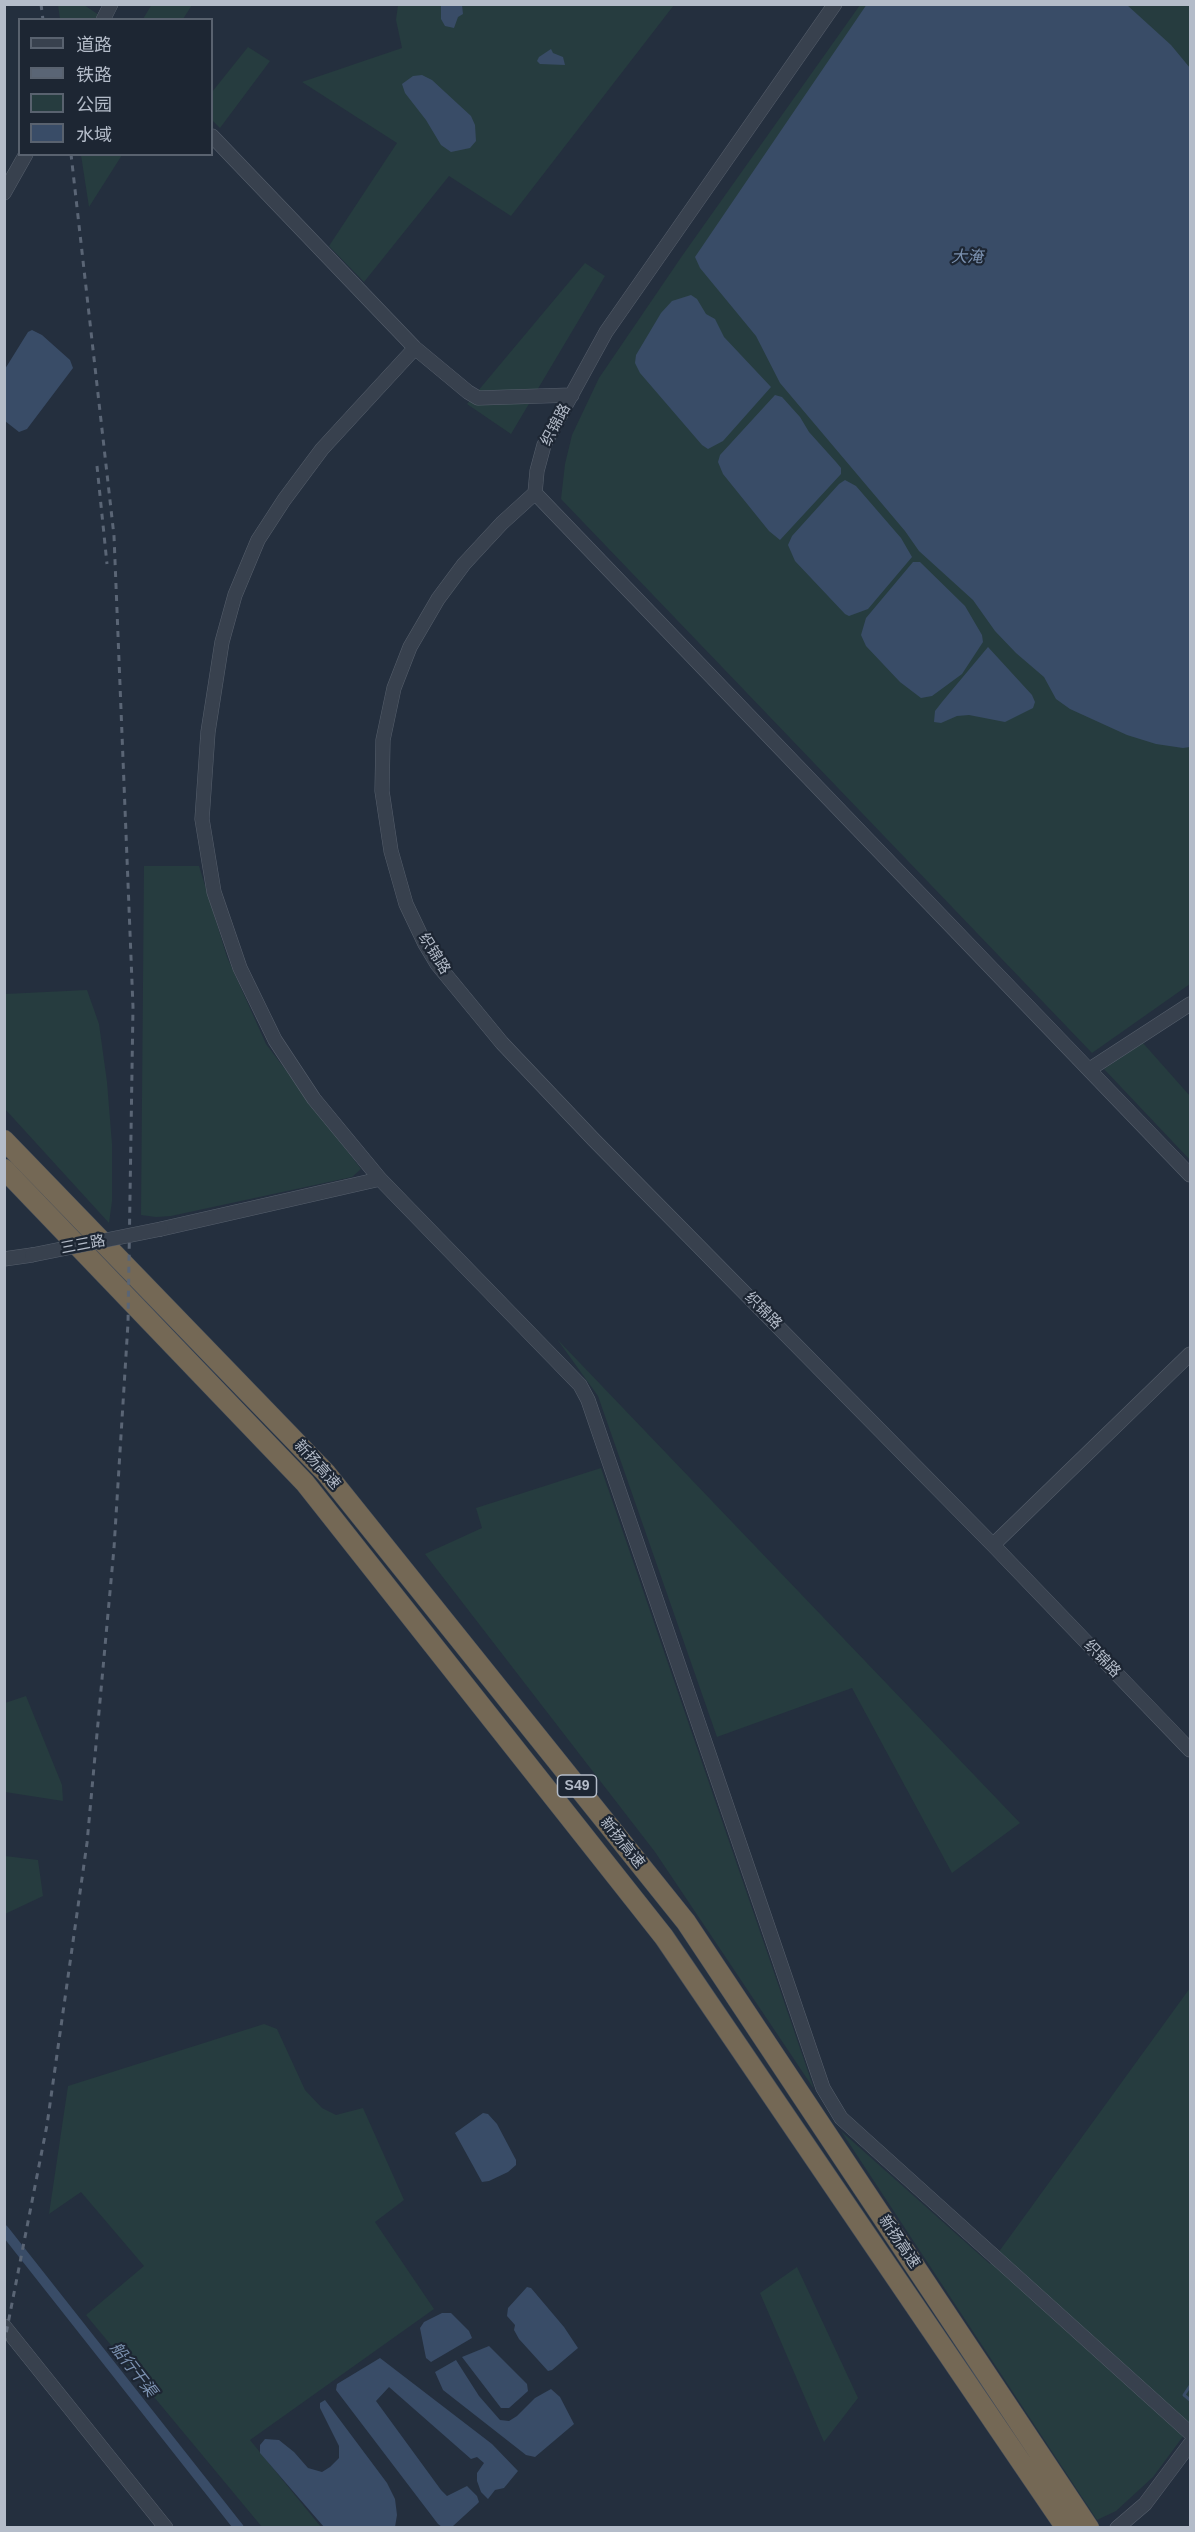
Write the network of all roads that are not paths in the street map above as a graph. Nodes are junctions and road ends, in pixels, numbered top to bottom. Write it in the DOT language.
graph roads {
  1 [pos="111,4"];
  2 [pos="835,4"];
  3 [pos="104,18"];
  4 [pos="213,137"];
  5 [pos="25,156"];
  6 [pos="4,193"];
  7 [pos="415,348"];
  8 [pos="572,394"];
  9 [pos="535,493"];
  10 [pos="1191,1004"];
  11 [pos="1090,1069"];
  12 [pos="4,1140"];
  13 [pos="4,1169"];
  14 [pos="1191,1175"];
  15 [pos="380,1179"];
  16 [pos="4,1259"];
  17 [pos="1191,1354"];
  18 [pos="993,1545"];
  19 [pos="1191,1750"];
  20 [pos="4,2326"];
  21 [pos="1191,2433"];
  22 [pos="1191,2444"];
  23 [pos="1061,2520"];
  24 [pos="166,2528"];
  25 [pos="1089,2528"];
  26 [pos="1117,2528"];
  1 -- 3 [label="street"];
  2 -- 8 [label="street, 织锦路"];
  4 -- 7 [label="street"];
  5 -- 6 [label="street"];
  7 -- 8 [label="street"];
  7 -- 15 [label="street"];
  8 -- 9 [label="street, 织锦路"];
  9 -- 11 [label="street"];
  9 -- 18 [label="street, 织锦路"];
  10 -- 11 [label="street"];
  11 -- 14 [label="street"];
  12 -- 25 [label="highway, 新扬高速 / S49"];
  13 -- 23 [label="highway, 新扬高速 / S49"];
  15 -- 16 [label="street, 三三路, bridge"];
  15 -- 21 [label="street"];
  17 -- 18 [label="street"];
  18 -- 19 [label="street, 织锦路"];
  20 -- 24 [label="street"];
  22 -- 26 [label="street"];
}
